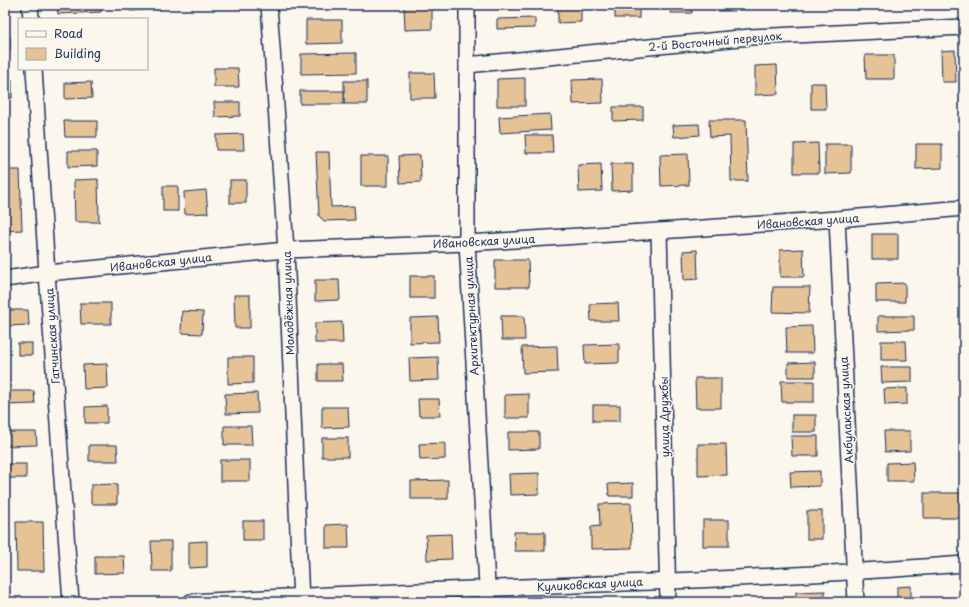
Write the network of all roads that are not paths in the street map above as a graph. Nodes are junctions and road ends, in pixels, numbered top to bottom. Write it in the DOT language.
graph roads {
  1 [pos="30,5"];
  2 [pos="269,5"];
  3 [pos="467,5"];
  4 [pos="30,18"];
  5 [pos="964,27"];
  6 [pos="467,65"];
  7 [pos="34,70"];
  8 [pos="964,208"];
  9 [pos="837,219"];
  10 [pos="659,231"];
  11 [pos="467,243"];
  12 [pos="286,250"];
  13 [pos="47,273"];
  14 [pos="5,279"];
  15 [pos="964,564"];
  16 [pos="854,573"];
  17 [pos="667,581"];
  18 [pos="488,595"];
  19 [pos="300,599"];
  20 [pos="71,602"];
  21 [pos="192,602"];
  22 [pos="668,602"];
  23 [pos="856,602"];
  1 -- 4 [label="street"];
  2 -- 12 [label="street, Молодёжная улица"];
  3 -- 6 [label="street, Архитектурная улица"];
  5 -- 6 [label="street, 2-й Восточный переулок"];
  6 -- 11 [label="street, Архитектурная улица"];
  7 -- 13 [label="street, Гатчинская улица"];
  8 -- 9 [label="street, Ивановская улица"];
  9 -- 10 [label="street, Ивановская улица"];
  9 -- 16 [label="street, Акбулакская улица"];
  10 -- 11 [label="street, Ивановская улица"];
  10 -- 17 [label="street, улица Дружбы"];
  11 -- 12 [label="street, Ивановская улица"];
  11 -- 18 [label="street, Архитектурная улица"];
  12 -- 13 [label="street, Ивановская улица"];
  12 -- 19 [label="street, Молодёжная улица"];
  13 -- 14 [label="street, Ивановская улица"];
  13 -- 20 [label="street, Гатчинская улица"];
  15 -- 16 [label="street, Куликовская улица"];
  16 -- 17 [label="street, Куликовская улица"];
  16 -- 23 [label="street, Акбулакская улица"];
  17 -- 18 [label="street, Куликовская улица"];
  17 -- 22 [label="street, улица Дружбы"];
  18 -- 19 [label="street, Куликовская улица"];
  19 -- 21 [label="street, Куликовская улица"];
}
